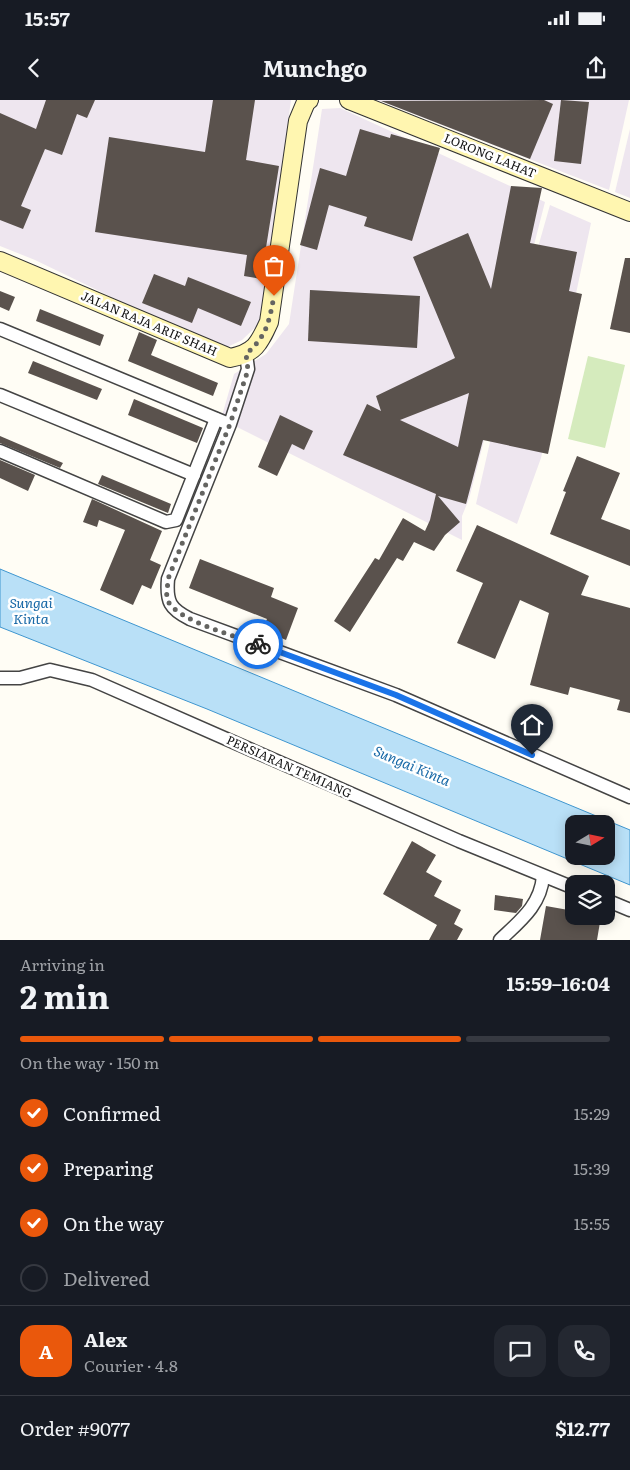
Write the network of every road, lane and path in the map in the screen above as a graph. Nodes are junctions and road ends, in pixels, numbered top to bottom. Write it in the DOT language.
graph roads {
  1 [pos="309,100"];
  2 [pos="349,100"];
  3 [pos="630,212"];
  4 [pos="0,261"];
  5 [pos="0,329"];
  6 [pos="246,354"];
  7 [pos="0,395"];
  8 [pos="216,419"];
  9 [pos="230,424"];
  10 [pos="0,451"];
  11 [pos="194,475"];
  12 [pos="0,678"];
  13 [pos="630,797"];
  14 [pos="543,876"];
  15 [pos="565,885"];
  16 [pos="615,904"];
  17 [pos="630,910"];
  18 [pos="500,940"];
  1 -- 6 [label="street"];
  2 -- 3 [label="street, LORONG LAHAT"];
  4 -- 6 [label="street, JALAN RAJA ARIF SHAH"];
  5 -- 8 [label="street"];
  6 -- 9 [label="street"];
  7 -- 11 [label="street"];
  8 -- 9 [label="street"];
  8 -- 11 [label="street"];
  9 -- 13 [label="street"];
  10 -- 11 [label="street"];
  12 -- 14 [label="street, PERSIARAN TEMIANG"];
  14 -- 15 [label="street, PERSIARAN TEMIANG"];
  14 -- 18 [label="street"];
  16 -- 17 [label="street"];
}
